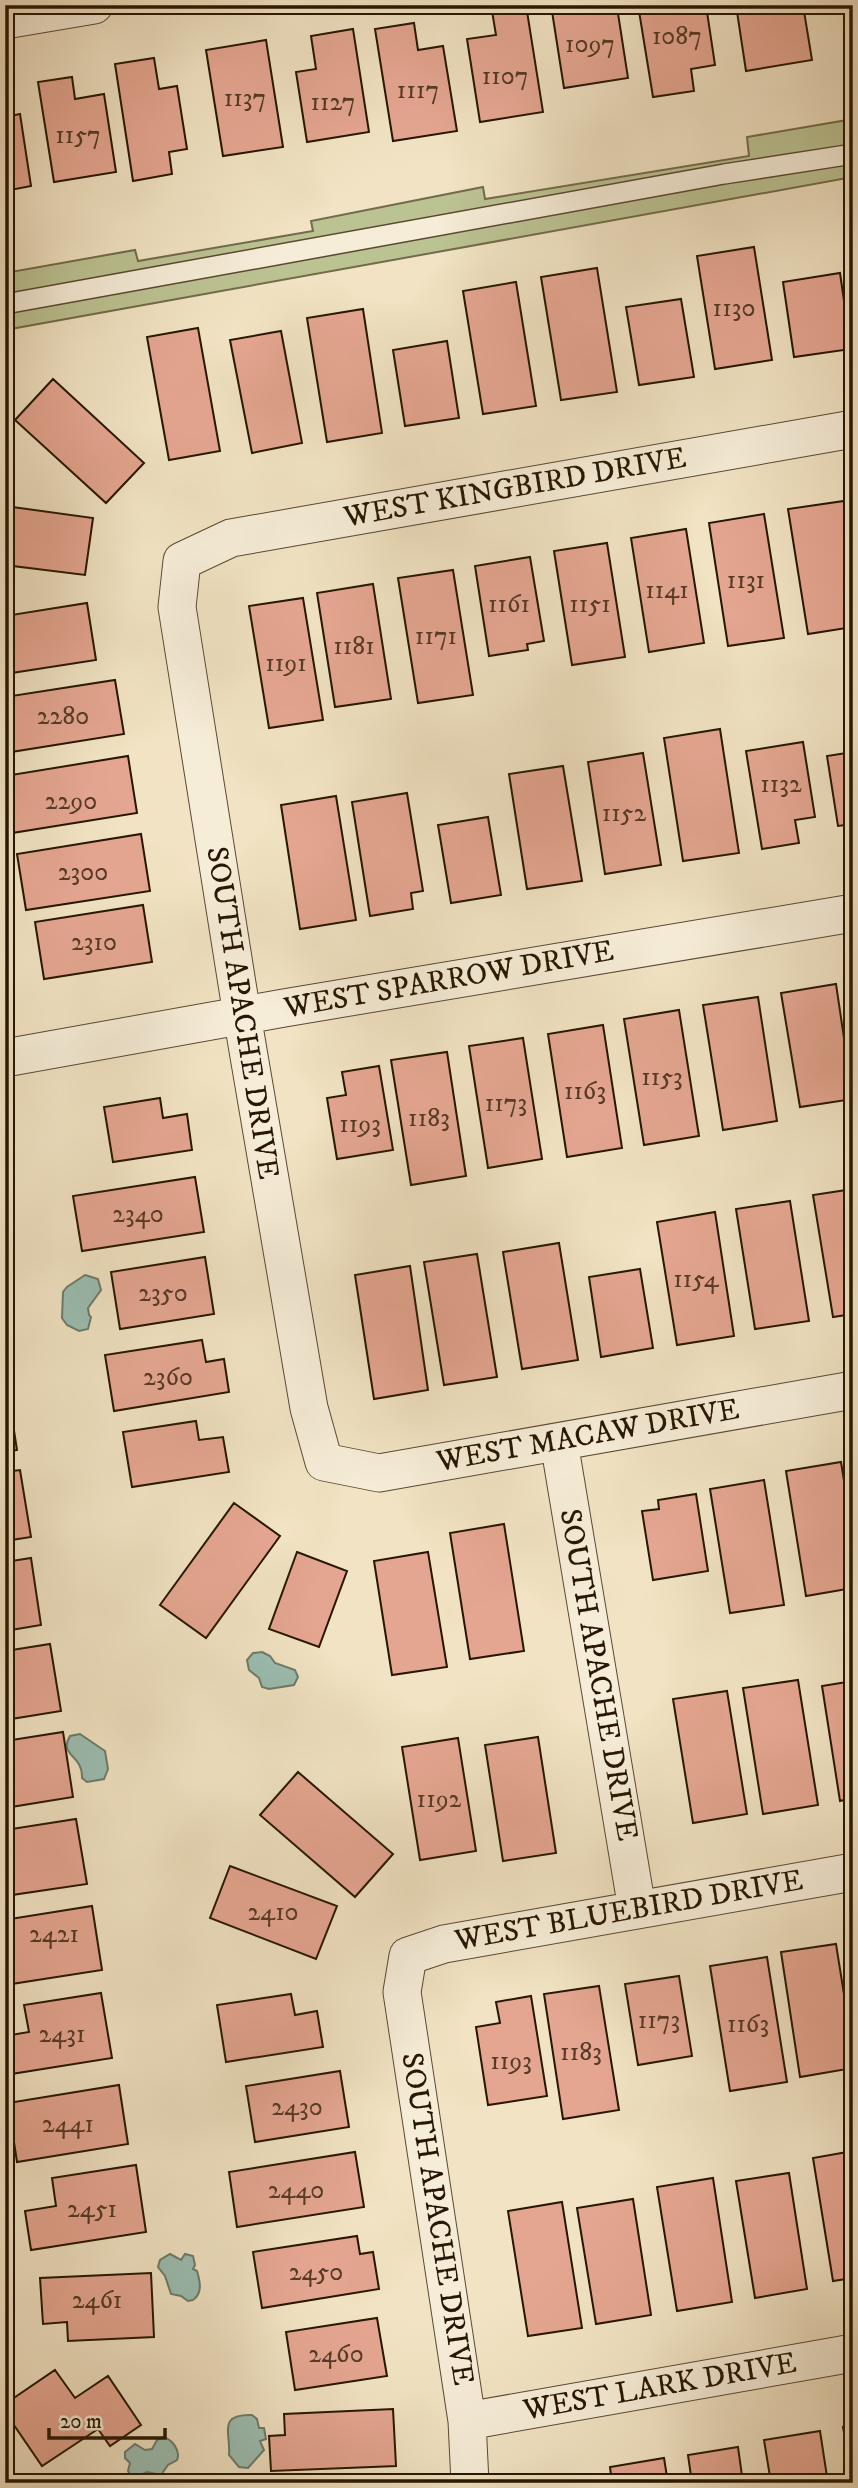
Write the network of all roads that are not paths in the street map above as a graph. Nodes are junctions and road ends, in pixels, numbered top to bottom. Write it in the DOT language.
graph roads {
  1 [pos="94,5"];
  2 [pos="5,20"];
  3 [pos="853,154"];
  4 [pos="5,304"];
  5 [pos="853,429"];
  6 [pos="182,561"];
  7 [pos="853,913"];
  8 [pos="242,1016"];
  9 [pos="5,1058"];
  10 [pos="853,1390"];
  11 [pos="559,1442"];
  12 [pos="324,1462"];
  13 [pos="853,1872"];
  14 [pos="637,1909"];
  15 [pos="408,1956"];
  16 [pos="853,2353"];
  17 [pos="467,2421"];
  18 [pos="470,2483"];
  1 -- 2 [label="street"];
  3 -- 4 [label="lane"];
  5 -- 6 [label="street, WEST KINGBIRD DRIVE"];
  6 -- 8 [label="street, SOUTH APACHE DRIVE"];
  7 -- 8 [label="street, WEST SPARROW DRIVE"];
  8 -- 9 [label="street, WEST SPARROW DRIVE"];
  8 -- 12 [label="street, SOUTH APACHE DRIVE"];
  10 -- 11 [label="street, WEST MACAW DRIVE"];
  11 -- 12 [label="street, WEST MACAW DRIVE"];
  11 -- 14 [label="street, SOUTH APACHE DRIVE"];
  13 -- 14 [label="street, WEST BLUEBIRD DRIVE"];
  14 -- 15 [label="street, WEST BLUEBIRD DRIVE"];
  15 -- 17 [label="street, SOUTH APACHE DRIVE"];
  16 -- 17 [label="street, WEST LARK DRIVE"];
  17 -- 18 [label="street, SOUTH APACHE DRIVE"];
}
